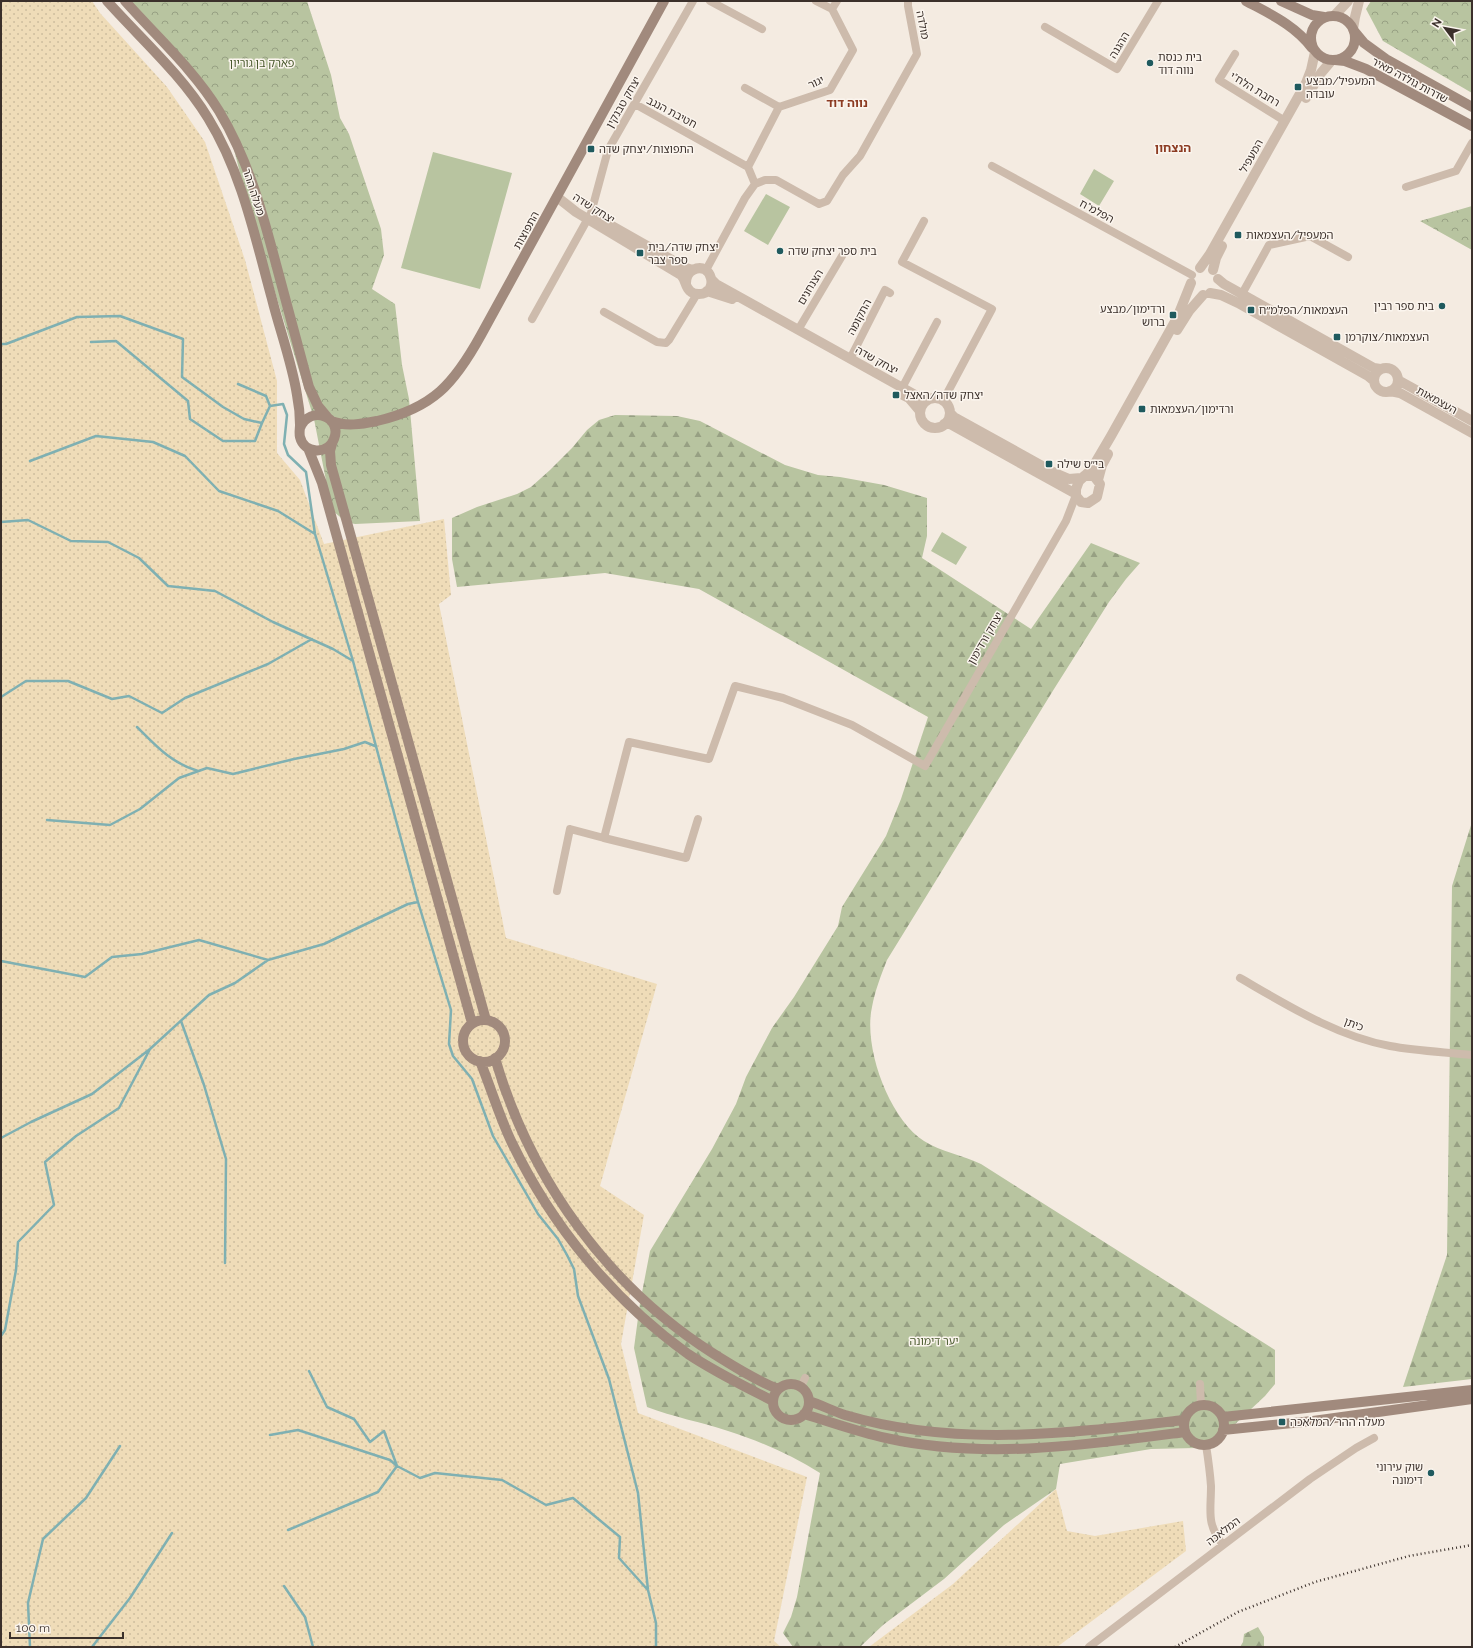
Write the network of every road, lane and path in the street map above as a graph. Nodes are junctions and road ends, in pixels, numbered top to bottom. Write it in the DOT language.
graph roads {
  1 [pos="107,1"];
  2 [pos="125,1"];
  3 [pos="664,1"];
  4 [pos="693,1"];
  5 [pos="710,1"];
  6 [pos="816,1"];
  7 [pos="837,1"];
  8 [pos="908,1"];
  9 [pos="1158,1"];
  10 [pos="1246,1"];
  11 [pos="1281,1"];
  12 [pos="1348,1"];
  13 [pos="1360,1"];
  14 [pos="832,10"];
  15 [pos="1335,15"];
  16 [pos="1324,17"];
  17 [pos="1045,27"];
  18 [pos="762,29"];
  19 [pos="1354,30"];
  20 [pos="1314,50"];
  21 [pos="1235,54"];
  22 [pos="1334,60"];
  23 [pos="745,88"];
  24 [pos="635,104"];
  25 [pos="780,107"];
  26 [pos="1472,107"];
  27 [pos="1285,120"];
  28 [pos="1472,126"];
  29 [pos="1472,142"];
  30 [pos="992,166"];
  31 [pos="748,167"];
  32 [pos="755,184"];
  33 [pos="1406,187"];
  34 [pos="558,198"];
  35 [pos="589,216"];
  36 [pos="924,220"];
  37 [pos="842,256"];
  38 [pos="1348,257"];
  39 [pos="693,270"];
  40 [pos="706,270"];
  41 [pos="1194,275"];
  42 [pos="1216,275"];
  43 [pos="712,280"];
  44 [pos="686,283"];
  45 [pos="708,291"];
  46 [pos="890,293"];
  47 [pos="697,294"];
  48 [pos="1207,294"];
  49 [pos="1242,294"];
  50 [pos="604,312"];
  51 [pos="532,319"];
  52 [pos="937,322"];
  53 [pos="798,330"];
  54 [pos="850,359"];
  55 [pos="1380,369"];
  56 [pos="1398,380"];
  57 [pos="1374,381"];
  58 [pos="902,388"];
  59 [pos="1390,391"];
  60 [pos="928,400"];
  61 [pos="943,401"];
  62 [pos="920,411"];
  63 [pos="950,413"];
  64 [pos="330,420"];
  65 [pos="1472,421"];
  66 [pos="365,423"];
  67 [pos="944,424"];
  68 [pos="300,428"];
  69 [pos="1472,433"];
  70 [pos="333,442"];
  71 [pos="308,448"];
  72 [pos="1082,477"];
  73 [pos="1098,480"];
  74 [pos="1078,497"];
  75 [pos="698,819"];
  76 [pos="604,838"];
  77 [pos="557,891"];
  78 [pos="1240,978"];
  79 [pos="486,1020"];
  80 [pos="472,1023"];
  81 [pos="1472,1055"];
  82 [pos="495,1058"];
  83 [pos="480,1061"];
  84 [pos="1200,1384"];
  85 [pos="778,1389"];
  86 [pos="1472,1390"];
  87 [pos="1472,1399"];
  88 [pos="773,1401"];
  89 [pos="808,1401"];
  90 [pos="1201,1405"];
  91 [pos="804,1414"];
  92 [pos="1223,1417"];
  93 [pos="1184,1420"];
  94 [pos="1223,1430"];
  95 [pos="1185,1432"];
  96 [pos="1374,1438"];
  97 [pos="1206,1445"];
  98 [pos="1222,1545"];
  99 [pos="1089,1647"];
  1 -- 68 [label="main road, מעלה ההר"];
  2 -- 64 [label="main road, מעלה ההר"];
  3 -- 34 [label="main road, התפוצות"];
  4 -- 24 [label="street, יצחק טבנקין"];
  5 -- 18 [label="street"];
  6 -- 14 [label="street"];
  7 -- 14 [label="street"];
  8 -- 32 [label="street, מולדה"];
  9 -- 17 [label="street, ההגנה"];
  10 -- 20 [label="main road"];
  11 -- 16 [label="main road"];
  12 -- 15 [label="street"];
  13 -- 19 [label="street"];
  14 -- 25 [label="street, יגור"];
  15 -- 16 [label="main road"];
  15 -- 19 [label="main road"];
  16 -- 20 [label="main road"];
  19 -- 22 [label="main road"];
  19 -- 26 [label="main road, שדרות גולדה מאיר"];
  20 -- 22 [label="main road"];
  20 -- 27 [label="street, המעפיל"];
  21 -- 27 [label="street, רחבת הלח\"י"];
  22 -- 28 [label="main road, שדרות גולדה מאיר"];
  22 -- 42 [label="street, המעפיל"];
  23 -- 25 [label="street"];
  24 -- 31 [label="street, חטיבת הנגב"];
  24 -- 35 [label="street, יצחק טבנקין"];
  25 -- 31 [label="street"];
  27 -- 41 [label="street, המעפיל"];
  29 -- 33 [label="street"];
  30 -- 41 [label="street, הפלמ\"ח"];
  31 -- 32 [label="street"];
  32 -- 40 [label="street"];
  34 -- 35 [label="street, יצחק שדה"];
  34 -- 66 [label="main road, התפוצות"];
  35 -- 39 [label="street, יצחק שדה"];
  35 -- 44 [label="street, יצחק שדה"];
  35 -- 51 [label="street, יצחק טבנקין"];
  36 -- 61 [label="street"];
  37 -- 53 [label="street, הצנחנים"];
  38 -- 49 [label="street"];
  39 -- 40 [label="street"];
  39 -- 44 [label="street"];
  40 -- 43 [label="street"];
  41 -- 42 [label="street"];
  41 -- 48 [label="street"];
  41 -- 72 [label="street"];
  42 -- 48 [label="street"];
  42 -- 49 [label="street"];
  43 -- 45 [label="street"];
  43 -- 53 [label="street, יצחק שדה"];
  44 -- 47 [label="street"];
  45 -- 47 [label="street"];
  45 -- 62 [label="street, יצחק שדה"];
  46 -- 54 [label="street, התקומה"];
  47 -- 50 [label="street"];
  48 -- 57 [label="street"];
  48 -- 73 [label="street"];
  49 -- 55 [label="street"];
  52 -- 58 [label="street"];
  53 -- 54 [label="street, יצחק שדה"];
  54 -- 58 [label="street, יצחק שדה"];
  55 -- 56 [label="street"];
  55 -- 57 [label="street"];
  56 -- 59 [label="street"];
  56 -- 65 [label="street, העצמאות"];
  57 -- 59 [label="street"];
  58 -- 60 [label="street, יצחק שדה"];
  59 -- 69 [label="street, העצמאות"];
  60 -- 61 [label="street"];
  60 -- 62 [label="street"];
  61 -- 63 [label="street"];
  62 -- 67 [label="street"];
  63 -- 67 [label="street"];
  63 -- 72 [label="street"];
  64 -- 66 [label="main road, התפוצות"];
  64 -- 68 [label="main road"];
  64 -- 70 [label="main road"];
  66 -- 70 [label="main road, התפוצות"];
  67 -- 74 [label="street"];
  68 -- 71 [label="main road"];
  70 -- 71 [label="main road"];
  70 -- 79 [label="main road"];
  71 -- 80 [label="main road"];
  72 -- 73 [label="street"];
  72 -- 74 [label="street"];
  73 -- 74 [label="street"];
  74 -- 76 [label="street, יצחק ורדימון"];
  75 -- 76 [label="street"];
  76 -- 77 [label="street"];
  78 -- 81 [label="street, כיתן"];
  79 -- 80 [label="main road"];
  79 -- 82 [label="main road"];
  80 -- 83 [label="main road"];
  82 -- 83 [label="main road"];
  82 -- 85 [label="main road"];
  83 -- 88 [label="main road"];
  84 -- 90 [label="street"];
  85 -- 88 [label="main road"];
  85 -- 89 [label="main road"];
  86 -- 92 [label="main road"];
  87 -- 94 [label="main road"];
  88 -- 91 [label="main road"];
  89 -- 91 [label="main road"];
  89 -- 93 [label="main road"];
  90 -- 92 [label="main road"];
  90 -- 93 [label="main road"];
  91 -- 95 [label="main road"];
  92 -- 94 [label="main road"];
  93 -- 95 [label="main road"];
  94 -- 97 [label="main road"];
  95 -- 97 [label="main road"];
  96 -- 98 [label="street, המלאכה"];
  97 -- 98 [label="street"];
  98 -- 99 [label="street, המלאכה"];
}
